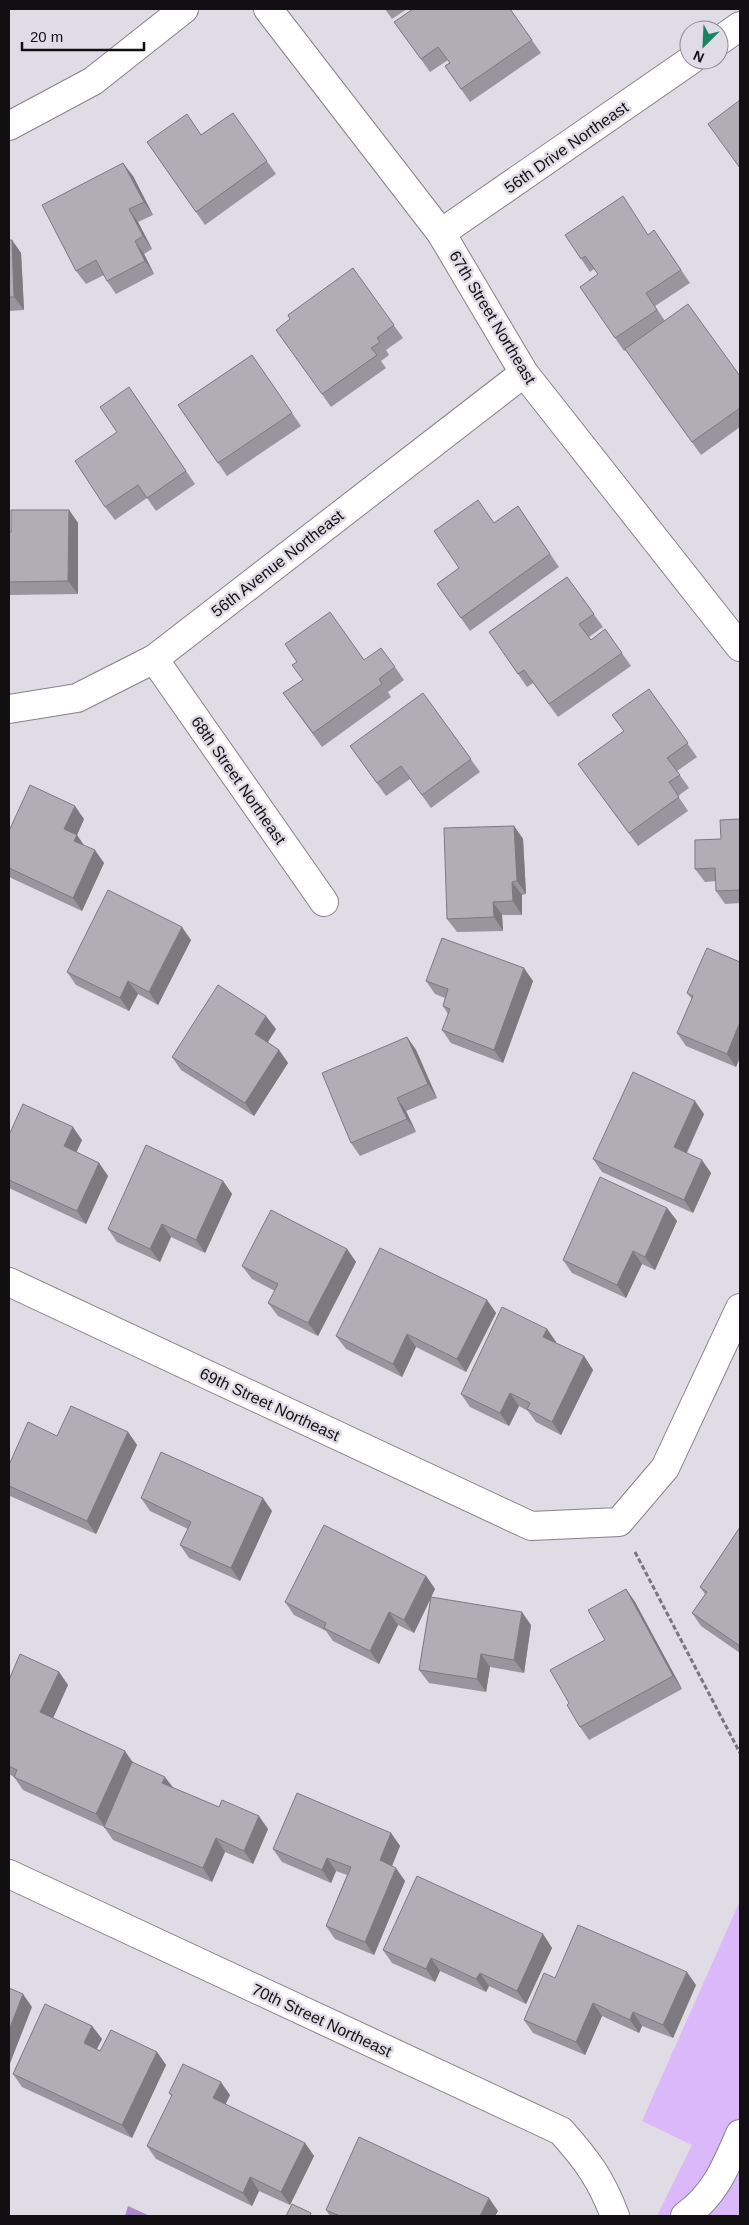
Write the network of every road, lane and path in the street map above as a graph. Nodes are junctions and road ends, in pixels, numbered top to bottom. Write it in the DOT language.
graph roads {
  1 [pos="184,9"];
  2 [pos="268,9"];
  3 [pos="740,26"];
  4 [pos="729,33"];
  5 [pos="679,68"];
  6 [pos="9,126"];
  7 [pos="442,233"];
  8 [pos="524,372"];
  9 [pos="740,647"];
  10 [pos="154,659"];
  11 [pos="9,709"];
  12 [pos="324,902"];
  13 [pos="9,1282"];
  14 [pos="740,1308"];
  15 [pos="619,1522"];
  16 [pos="740,1753"];
  17 [pos="9,1874"];
  18 [pos="740,2134"];
  19 [pos="612,2207"];
  20 [pos="685,2216"];
  1 -- 6 [label="street"];
  2 -- 7 [label="street, 67th Street Northeast"];
  3 -- 4 [label="street"];
  5 -- 7 [label="street, 56th Drive Northeast"];
  7 -- 8 [label="street, 67th Street Northeast"];
  8 -- 9 [label="street, 67th Street Northeast"];
  8 -- 10 [label="street, 56th Avenue Northeast"];
  10 -- 11 [label="street, 56th Avenue Northeast"];
  10 -- 12 [label="street, 68th Street Northeast"];
  13 -- 15 [label="street, 69th Street Northeast"];
  14 -- 15 [label="street"];
  15 -- 16 [label="path"];
  17 -- 19 [label="street, 70th Street Northeast"];
  18 -- 20 [label="street"];
}
